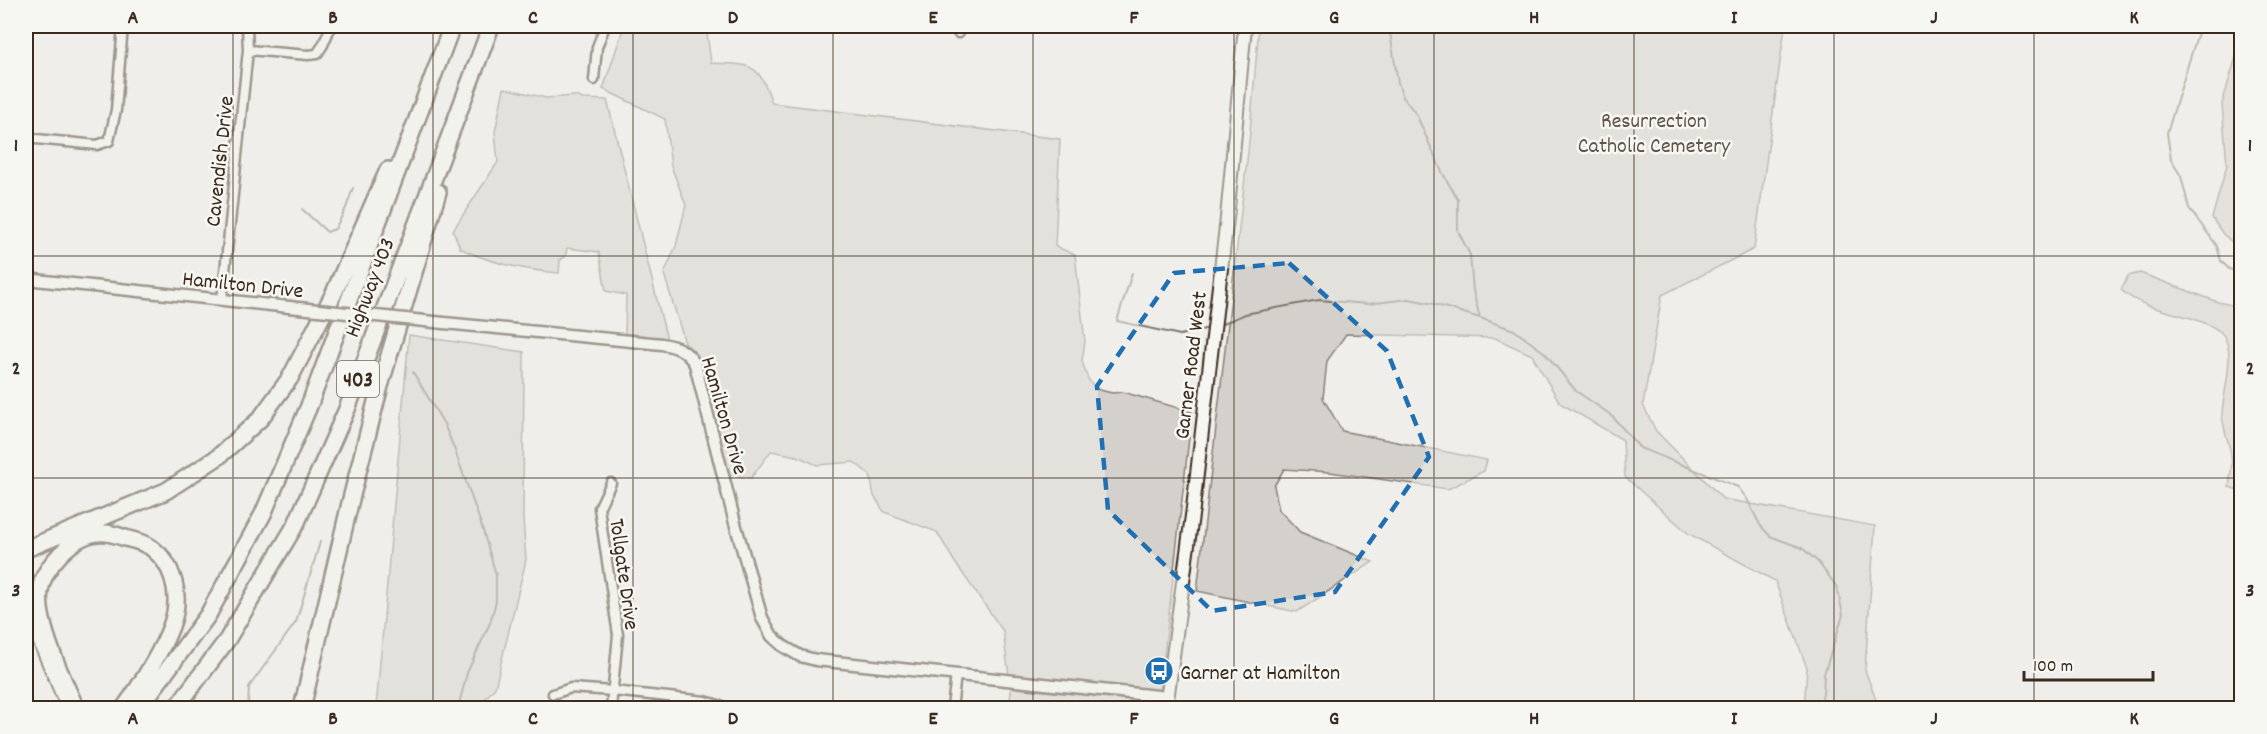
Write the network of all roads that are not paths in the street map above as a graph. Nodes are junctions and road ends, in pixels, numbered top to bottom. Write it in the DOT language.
graph roads {
  1 [pos="123,26"];
  2 [pos="247,26"];
  3 [pos="331,26"];
  4 [pos="452,26"];
  5 [pos="491,26"];
  6 [pos="605,26"];
  7 [pos="1245,26"];
  8 [pos="248,50"];
  9 [pos="594,80"];
  10 [pos="469,85"];
  11 [pos="429,87"];
  12 [pos="26,138"];
  13 [pos="26,279"];
  14 [pos="222,300"];
  15 [pos="611,483"];
  16 [pos="26,549"];
  17 [pos="26,610"];
  18 [pos="956,675"];
  19 [pos="613,691"];
  20 [pos="553,694"];
  21 [pos="1167,703"];
  22 [pos="68,708"];
  23 [pos="76,708"];
  24 [pos="124,708"];
  25 [pos="139,708"];
  26 [pos="176,708"];
  27 [pos="302,708"];
  28 [pos="611,708"];
  29 [pos="725,708"];
  30 [pos="952,708"];
  1 -- 12 [label="street"];
  2 -- 8 [label="street, Cavendish Drive"];
  3 -- 8 [label="street"];
  4 -- 11 [label="highway, 403"];
  5 -- 10 [label="highway, Highway 403 / 403"];
  6 -- 9 [label="street"];
  7 -- 21 [label="main road, Garner Road West"];
  8 -- 14 [label="street, Cavendish Drive"];
  10 -- 26 [label="highway, Highway 403 / 403"];
  10 -- 27 [label="highway"];
  11 -- 16 [label="highway"];
  11 -- 25 [label="highway, Highway 403 / 403"];
  13 -- 14 [label="street, Hamilton Drive"];
  14 -- 18 [label="street, Hamilton Drive, bridge"];
  15 -- 19 [label="street, Tollgate Drive"];
  17 -- 22 [label="main road"];
  18 -- 21 [label="street, Hamilton Drive"];
  18 -- 30 [label="street"];
  19 -- 20 [label="street"];
  19 -- 28 [label="street, Tollgate Drive"];
  19 -- 29 [label="street"];
  23 -- 24 [label="highway"];
}
